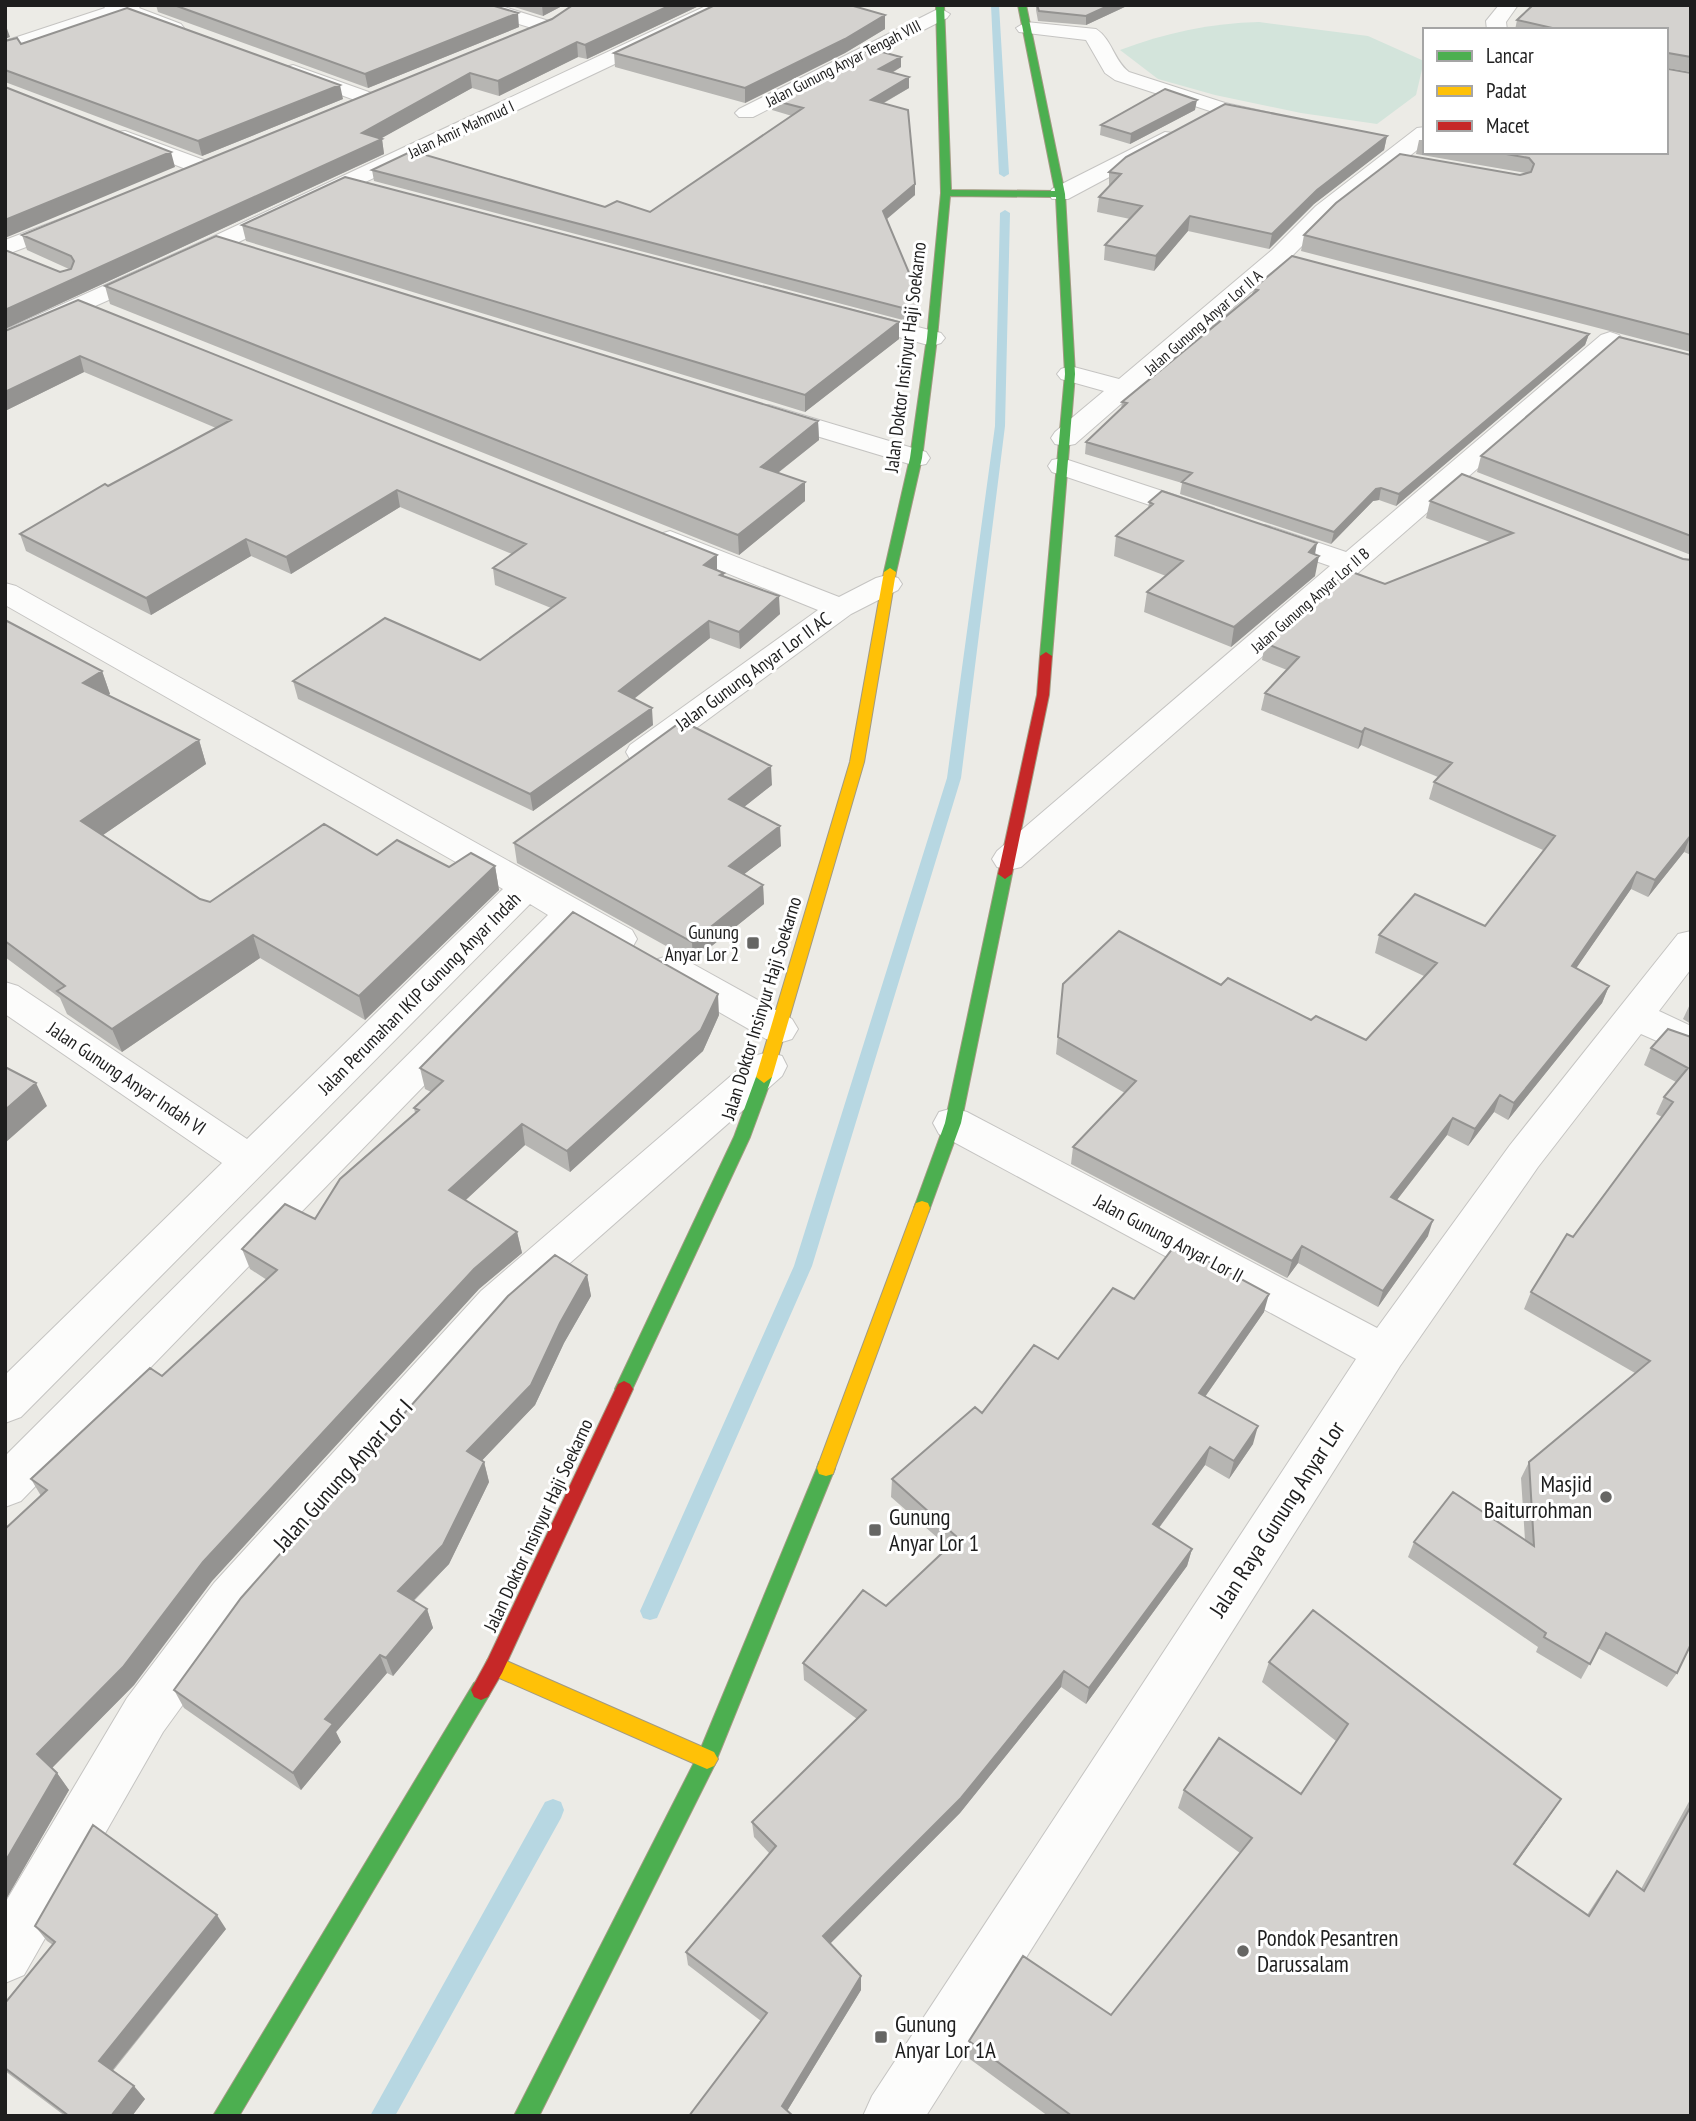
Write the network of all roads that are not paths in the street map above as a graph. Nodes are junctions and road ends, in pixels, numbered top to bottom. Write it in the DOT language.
graph roads {
  1 [pos="88,5"];
  2 [pos="477,5"];
  3 [pos="724,5"];
  4 [pos="1022,5"];
  5 [pos="1509,5"];
  6 [pos="122,6"];
  7 [pos="940,9"];
  8 [pos="40,16"];
  9 [pos="565,16"];
  10 [pos="545,26"];
  11 [pos="1026,28"];
  12 [pos="1497,28"];
  13 [pos="187,32"];
  14 [pos="521,36"];
  15 [pos="5,48"];
  16 [pos="279,65"];
  17 [pos="391,90"];
  18 [pos="370,99"];
  19 [pos="1220,108"];
  20 [pos="344,109"];
  21 [pos="746,113"];
  22 [pos="1283,121"];
  23 [pos="105,129"];
  24 [pos="1404,149"];
  25 [pos="230,157"];
  26 [pos="204,168"];
  27 [pos="179,178"];
  28 [pos="345,183"];
  29 [pos="946,193"];
  30 [pos="386,194"];
  31 [pos="1060,194"];
  32 [pos="92,213"];
  33 [pos="218,243"];
  34 [pos="5,250"];
  35 [pos="258,255"];
  36 [pos="1280,255"];
  37 [pos="29,262"];
  38 [pos="1307,262"];
  39 [pos="82,304"];
  40 [pos="829,311"];
  41 [pos="121,320"];
  42 [pos="5,338"];
  43 [pos="932,338"];
  44 [pos="1611,340"];
  45 [pos="1070,374"];
  46 [pos="1126,389"];
  47 [pos="745,406"];
  48 [pos="1063,452"];
  49 [pos="916,458"];
  50 [pos="651,532"];
  51 [pos="1352,564"];
  52 [pos="887,584"];
  53 [pos="5,592"];
  54 [pos="840,608"];
  55 [pos="619,768"];
  56 [pos="1009,859"];
  57 [pos="527,887"];
  58 [pos="572,912"];
  59 [pos="1691,943"];
  60 [pos="5,995"];
  61 [pos="1634,1015"];
  62 [pos="1691,1042"];
  63 [pos="773,1048"];
  64 [pos="953,1123"];
  65 [pos="249,1161"];
  66 [pos="1384,1353"];
  67 [pos="5,1404"];
  68 [pos="5,1486"];
  69 [pos="495,1666"];
  70 [pos="707,1759"];
  71 [pos="5,1956"];
  72 [pos="225,2116"];
  73 [pos="526,2116"];
  74 [pos="892,2116"];
  1 -- 8 [label="street"];
  2 -- 10 [label="street"];
  3 -- 28 [label="street, Jalan Amir Mahmud I"];
  4 -- 11 [label="main road"];
  5 -- 12 [label="street"];
  6 -- 13 [label="street"];
  6 -- 15 [label="street"];
  7 -- 21 [label="street, Jalan Gunung Anyar Tengah VIII"];
  7 -- 29 [label="main road, Jalan Doktor Insinyur Haji Soekarno"];
  9 -- 10 [label="street"];
  10 -- 14 [label="street"];
  11 -- 19 [label="street"];
  11 -- 31 [label="main road"];
  16 -- 18 [label="street"];
  17 -- 18 [label="street"];
  18 -- 20 [label="street"];
  19 -- 22 [label="street"];
  19 -- 31 [label="street"];
  23 -- 26 [label="street"];
  24 -- 36 [label="street, Jalan Gunung Anyar Lor II A"];
  25 -- 26 [label="street"];
  26 -- 27 [label="street"];
  28 -- 30 [label="street"];
  28 -- 33 [label="street, Jalan Amir Mahmud I"];
  29 -- 31 [label="main road"];
  29 -- 43 [label="main road, Jalan Doktor Insinyur Haji Soekarno"];
  31 -- 45 [label="main road"];
  32 -- 34 [label="street"];
  33 -- 35 [label="street"];
  33 -- 39 [label="street, Jalan Amir Mahmud I"];
  34 -- 37 [label="street"];
  36 -- 38 [label="street"];
  36 -- 46 [label="street, Jalan Gunung Anyar Lor II A"];
  39 -- 41 [label="street"];
  39 -- 42 [label="street, Jalan Amir Mahmud I"];
  40 -- 43 [label="street"];
  43 -- 49 [label="main road, Jalan Doktor Insinyur Haji Soekarno"];
  44 -- 51 [label="street, Jalan Gunung Anyar Lor II B"];
  45 -- 46 [label="street, Jalan Gunung Anyar Lor II A"];
  45 -- 48 [label="main road"];
  46 -- 48 [label="street, Jalan Gunung Anyar Lor II A"];
  47 -- 49 [label="street"];
  48 -- 51 [label="street"];
  48 -- 56 [label="main road"];
  49 -- 52 [label="main road, Jalan Doktor Insinyur Haji Soekarno"];
  50 -- 54 [label="street"];
  51 -- 56 [label="street, Jalan Gunung Anyar Lor II B"];
  52 -- 54 [label="street, Jalan Gunung Anyar Lor II AC"];
  52 -- 63 [label="main road, Jalan Doktor Insinyur Haji Soekarno"];
  53 -- 57 [label="street, Jalan Perumahan IKIP Gunung Anyar Indah"];
  54 -- 55 [label="street, Jalan Gunung Anyar Lor II AC"];
  56 -- 64 [label="main road"];
  57 -- 58 [label="street"];
  57 -- 65 [label="street, Jalan Perumahan IKIP Gunung Anyar Indah"];
  58 -- 63 [label="street"];
  58 -- 68 [label="street"];
  59 -- 61 [label="street, Jalan Raya Gunung Anyar Lor"];
  60 -- 65 [label="street, Jalan Gunung Anyar Indah VI"];
  61 -- 62 [label="street"];
  61 -- 66 [label="street, Jalan Raya Gunung Anyar Lor"];
  63 -- 69 [label="main road, Jalan Doktor Insinyur Haji Soekarno"];
  63 -- 71 [label="street, Jalan Gunung Anyar Lor I"];
  64 -- 66 [label="street, Jalan Gunung Anyar Lor II"];
  64 -- 70 [label="main road"];
  65 -- 67 [label="street, Jalan Perumahan IKIP Gunung Anyar Indah"];
  66 -- 74 [label="street, Jalan Raya Gunung Anyar Lor"];
  69 -- 70 [label="main road"];
  69 -- 72 [label="main road, Jalan Doktor Insinyur Haji Soekarno"];
  70 -- 73 [label="main road"];
}
